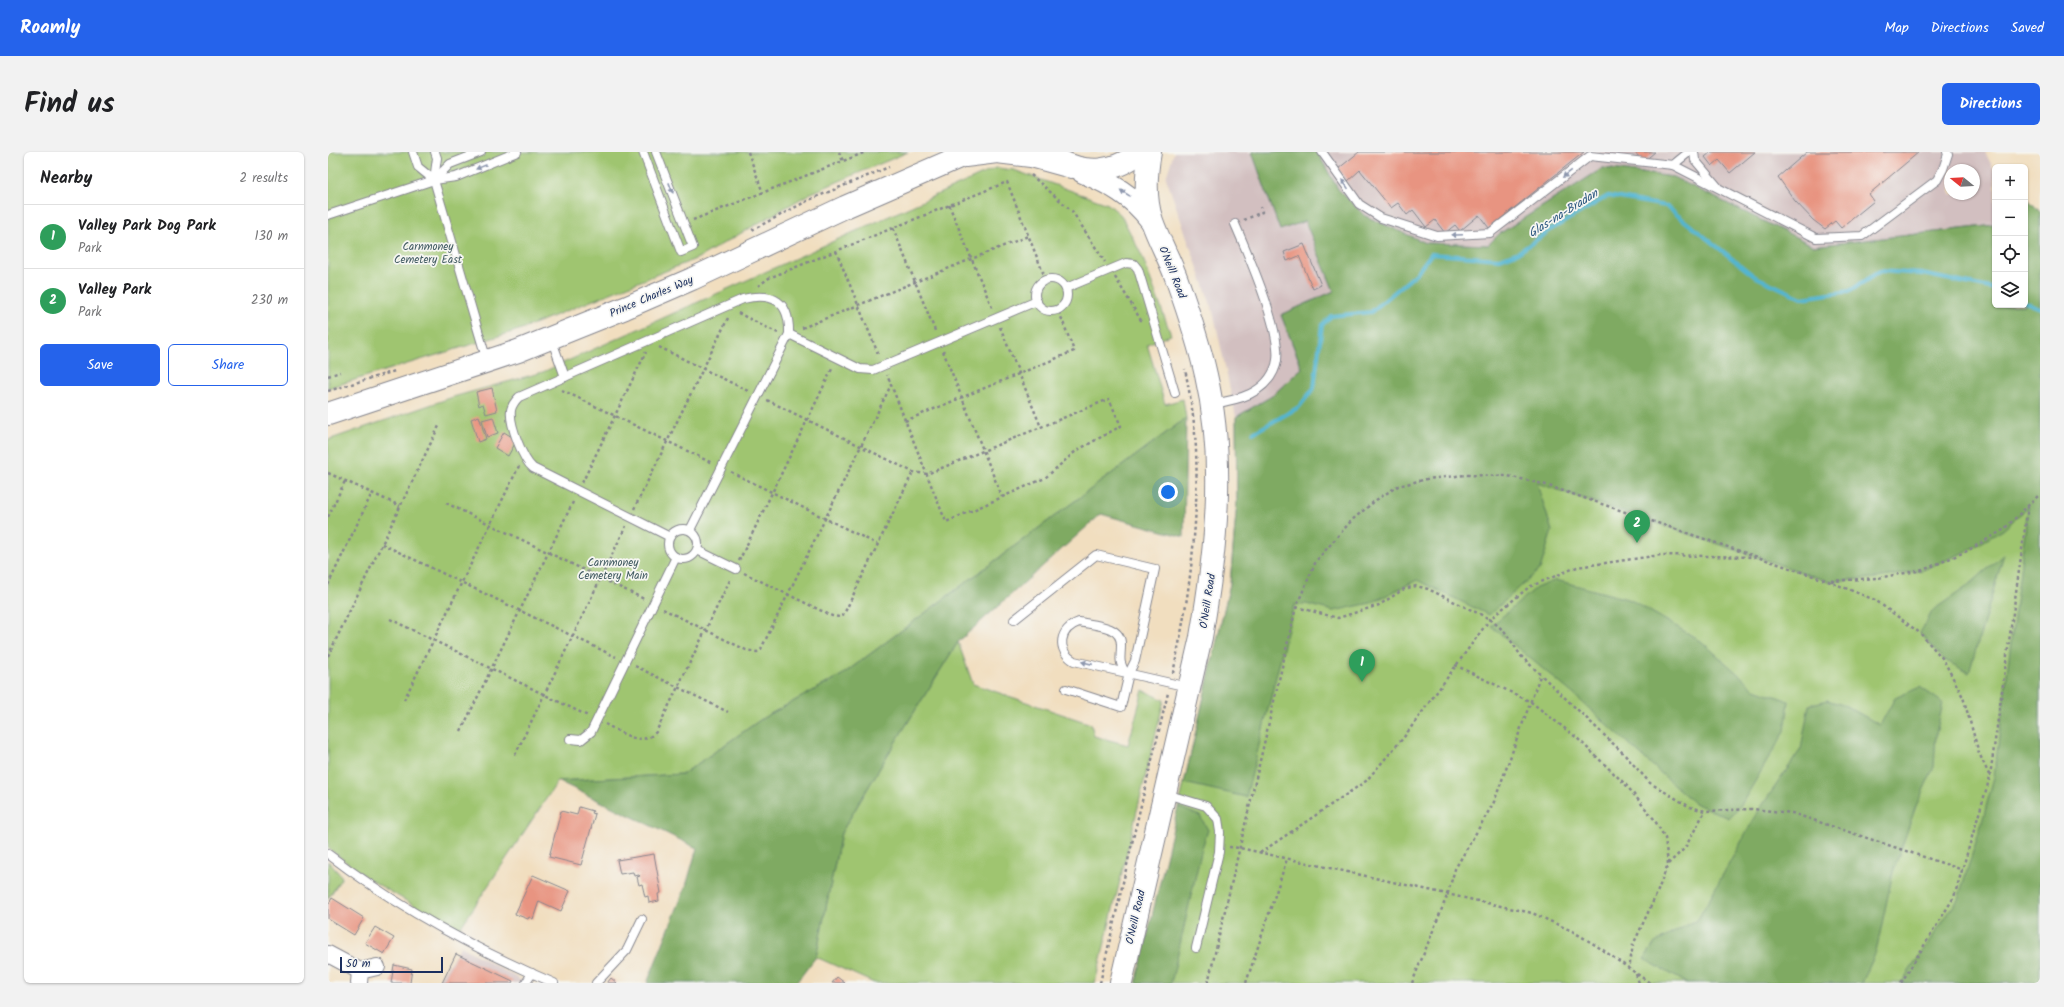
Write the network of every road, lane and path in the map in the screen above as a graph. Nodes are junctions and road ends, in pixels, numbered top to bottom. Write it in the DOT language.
graph roads {
  1 [pos="414,152"];
  2 [pos="435,152"];
  3 [pos="481,152"];
  4 [pos="517,152"];
  5 [pos="643,152"];
  6 [pos="656,152"];
  7 [pos="748,152"];
  8 [pos="839,152"];
  9 [pos="866,152"];
  10 [pos="1048,152"];
  11 [pos="1140,152"];
  12 [pos="1150,152"];
  13 [pos="1322,152"];
  14 [pos="1689,152"];
  15 [pos="1694,152"];
  16 [pos="1947,152"];
  17 [pos="968,154"];
  18 [pos="843,161"];
  19 [pos="894,165"];
  20 [pos="1673,165"];
  21 [pos="1072,167"];
  22 [pos="1026,172"];
  23 [pos="434,180"];
  24 [pos="1720,190"];
  25 [pos="763,193"];
  26 [pos="1260,207"];
  27 [pos="328,215"];
  28 [pos="1152,221"];
  29 [pos="684,224"];
  30 [pos="1235,224"];
  31 [pos="893,228"];
  32 [pos="750,231"];
  33 [pos="1028,236"];
  34 [pos="836,251"];
  35 [pos="1105,263"];
  36 [pos="1114,276"];
  37 [pos="1046,280"];
  38 [pos="915,282"];
  39 [pos="1066,288"];
  40 [pos="736,302"];
  41 [pos="1037,302"];
  42 [pos="859,305"];
  43 [pos="725,307"];
  44 [pos="1058,310"];
  45 [pos="1156,328"];
  46 [pos="788,335"];
  47 [pos="551,338"];
  48 [pos="649,342"];
  49 [pos="939,342"];
  50 [pos="838,358"];
  51 [pos="488,361"];
  52 [pos="883,365"];
  53 [pos="1185,368"];
  54 [pos="340,372"];
  55 [pos="328,376"];
  56 [pos="565,377"];
  57 [pos="891,385"];
  58 [pos="1175,392"];
  59 [pos="757,396"];
  60 [pos="962,398"];
  61 [pos="1212,404"];
  62 [pos="330,415"];
  63 [pos="807,420"];
  64 [pos="905,421"];
  65 [pos="439,426"];
  66 [pos="861,446"];
  67 [pos="983,451"];
  68 [pos="523,457"];
  69 [pos="913,472"];
  70 [pos="328,473"];
  71 [pos="927,474"];
  72 [pos="345,481"];
  73 [pos="578,491"];
  74 [pos="372,493"];
  75 [pos="2040,494"];
  76 [pos="1002,497"];
  77 [pos="446,503"];
  78 [pos="400,506"];
  79 [pos="2028,507"];
  80 [pos="328,517"];
  81 [pos="490,524"];
  82 [pos="690,530"];
  83 [pos="670,537"];
  84 [pos="382,544"];
  85 [pos="697,550"];
  86 [pos="548,553"];
  87 [pos="676,557"];
  88 [pos="1759,557"];
  89 [pos="736,569"];
  90 [pos="1828,581"];
  91 [pos="462,582"];
  92 [pos="328,585"];
  93 [pos="788,594"];
  94 [pos="653,604"];
  95 [pos="1296,607"];
  96 [pos="520,610"];
  97 [pos="390,619"];
  98 [pos="1490,619"];
  99 [pos="1014,620"];
  100 [pos="706,630"];
  101 [pos="434,641"];
  102 [pos="328,656"];
  103 [pos="625,662"];
  104 [pos="1455,666"];
  105 [pos="491,669"];
  106 [pos="1127,673"];
  107 [pos="1540,676"];
  108 [pos="1180,686"];
  109 [pos="678,687"];
  110 [pos="1066,689"];
  111 [pos="404,700"];
  112 [pos="1530,702"];
  113 [pos="728,712"];
  114 [pos="596,720"];
  115 [pos="461,731"];
  116 [pos="570,739"];
  117 [pos="1990,777"];
  118 [pos="1164,794"];
  119 [pos="1705,811"];
  120 [pos="1219,846"];
  121 [pos="1240,848"];
  122 [pos="1260,852"];
  123 [pos="328,854"];
  124 [pos="1287,859"];
  125 [pos="1668,864"];
  126 [pos="1963,870"];
  127 [pos="1447,896"];
  128 [pos="642,919"];
  129 [pos="1196,948"];
  130 [pos="328,954"];
  131 [pos="377,967"];
  132 [pos="1629,968"];
  133 [pos="532,974"];
  134 [pos="1636,974"];
  135 [pos="359,977"];
  136 [pos="526,983"];
  137 [pos="554,983"];
  138 [pos="596,983"];
  139 [pos="1100,983"];
  140 [pos="1121,983"];
  141 [pos="1208,983"];
  142 [pos="1246,983"];
  143 [pos="1412,983"];
  144 [pos="1639,983"];
  145 [pos="1650,983"];
  146 [pos="1900,983"];
  1 -- 23 [label="lane"];
  2 -- 23 [label="lane"];
  3 -- 23 [label="lane"];
  4 -- 23 [label="lane, one-way"];
  5 -- 29 [label="lane"];
  6 -- 29 [label="lane, one-way"];
  7 -- 25 [label="path"];
  8 -- 18 [label="path"];
  9 -- 18 [label="path"];
  10 -- 21 [label="main road"];
  11 -- 21 [label="main road"];
  12 -- 28 [label="main road, O'Neill Road"];
  20 -- 13 [label="lane, one-way"];
  14 -- 20 [label="lane"];
  15 -- 24 [label="lane"];
  16 -- 24 [label="lane"];
  17 -- 21 [label="main road, Prince Charles Way"];
  17 -- 47 [label="main road, Prince Charles Way"];
  18 -- 25 [label="path"];
  19 -- 32 [label="path"];
  20 -- 24 [label="lane"];
  28 -- 21 [label="main road, O'Neill Road, one-way"];
  22 -- 35 [label="path"];
  23 -- 27 [label="lane"];
  23 -- 51 [label="lane"];
  25 -- 29 [label="path"];
  26 -- 30 [label="path"];
  28 -- 61 [label="main road, O'Neill Road"];
  30 -- 61 [label="lane"];
  31 -- 33 [label="path"];
  31 -- 34 [label="path"];
  31 -- 38 [label="path"];
  33 -- 37 [label="path"];
  33 -- 38 [label="path"];
  34 -- 40 [label="path"];
  34 -- 42 [label="path"];
  36 -- 45 [label="path"];
  37 -- 39 [label="lane"];
  37 -- 41 [label="lane"];
  38 -- 42 [label="path"];
  38 -- 49 [label="path"];
  39 -- 44 [label="lane"];
  39 -- 45 [label="lane"];
  40 -- 43 [label="lane"];
  40 -- 46 [label="lane"];
  41 -- 44 [label="lane"];
  41 -- 49 [label="lane"];
  42 -- 46 [label="path"];
  42 -- 52 [label="path"];
  43 -- 46 [label="path"];
  43 -- 48 [label="lane"];
  44 -- 60 [label="path"];
  45 -- 58 [label="lane"];
  46 -- 50 [label="lane"];
  46 -- 59 [label="lane"];
  47 -- 51 [label="main road, Prince Charles Way"];
  47 -- 56 [label="lane"];
  48 -- 56 [label="lane"];
  48 -- 59 [label="path"];
  48 -- 73 [label="path"];
  49 -- 52 [label="lane"];
  49 -- 60 [label="path"];
  50 -- 52 [label="lane"];
  50 -- 63 [label="path"];
  51 -- 62 [label="main road, Prince Charles Way"];
  52 -- 57 [label="path"];
  53 -- 108 [label="path"];
  54 -- 55 [label="path"];
  56 -- 68 [label="lane"];
  57 -- 64 [label="path"];
  57 -- 66 [label="path"];
  59 -- 63 [label="path"];
  59 -- 82 [label="lane"];
  60 -- 64 [label="path"];
  60 -- 67 [label="path"];
  61 -- 108 [label="main road, O'Neill Road"];
  63 -- 66 [label="path"];
  63 -- 89 [label="path"];
  64 -- 71 [label="path"];
  65 -- 78 [label="path"];
  66 -- 69 [label="path"];
  66 -- 93 [label="path"];
  67 -- 71 [label="path"];
  67 -- 76 [label="path"];
  67 -- 76 [label="path"];
  68 -- 73 [label="lane"];
  68 -- 81 [label="path"];
  69 -- 71 [label="path"];
  69 -- 93 [label="path"];
  70 -- 72 [label="path"];
  71 -- 76 [label="path"];
  72 -- 74 [label="path"];
  72 -- 80 [label="path"];
  73 -- 83 [label="lane"];
  73 -- 86 [label="path"];
  74 -- 78 [label="path"];
  74 -- 92 [label="path"];
  75 -- 79 [label="path"];
  77 -- 81 [label="path"];
  78 -- 84 [label="path"];
  79 -- 90 [label="path"];
  79 -- 117 [label="path"];
  81 -- 86 [label="path"];
  81 -- 91 [label="path"];
  82 -- 83 [label="lane"];
  82 -- 85 [label="lane"];
  83 -- 87 [label="lane"];
  84 -- 91 [label="path"];
  84 -- 102 [label="path"];
  85 -- 87 [label="lane"];
  85 -- 89 [label="lane"];
  86 -- 94 [label="path"];
  86 -- 96 [label="path"];
  87 -- 94 [label="lane"];
  88 -- 90 [label="path"];
  88 -- 95 [label="path"];
  88 -- 98 [label="path"];
  89 -- 93 [label="path"];
  89 -- 100 [label="path"];
  90 -- 117 [label="path"];
  91 -- 96 [label="path"];
  91 -- 101 [label="path"];
  93 -- 100 [label="path"];
  94 -- 100 [label="path"];
  94 -- 103 [label="lane"];
  95 -- 98 [label="path"];
  95 -- 121 [label="path"];
  96 -- 103 [label="path"];
  96 -- 105 [label="path"];
  97 -- 101 [label="path"];
  98 -- 104 [label="path"];
  98 -- 107 [label="path"];
  99 -- 106 [label="lane"];
  100 -- 109 [label="path"];
  101 -- 105 [label="path"];
  101 -- 111 [label="path"];
  103 -- 109 [label="path"];
  103 -- 114 [label="lane"];
  104 -- 112 [label="path"];
  104 -- 122 [label="path"];
  105 -- 114 [label="path"];
  105 -- 115 [label="path"];
  106 -- 106 [label="lane, one-way"];
  106 -- 108 [label="lane"];
  106 -- 110 [label="lane"];
  107 -- 112 [label="path"];
  107 -- 119 [label="path"];
  108 -- 118 [label="main road, O'Neill Road"];
  108 -- 139 [label="path"];
  109 -- 113 [label="path"];
  109 -- 114 [label="path"];
  112 -- 125 [label="path"];
  112 -- 127 [label="path"];
  114 -- 116 [label="lane"];
  117 -- 126 [label="path"];
  118 -- 120 [label="lane"];
  118 -- 140 [label="main road, O'Neill Road"];
  119 -- 125 [label="path"];
  119 -- 126 [label="path"];
  120 -- 121 [label="path"];
  120 -- 129 [label="lane"];
  121 -- 122 [label="path"];
  121 -- 141 [label="path"];
  122 -- 124 [label="path"];
  123 -- 133 [label="lane"];
  124 -- 127 [label="path"];
  124 -- 142 [label="path"];
  125 -- 132 [label="path"];
  126 -- 146 [label="path"];
  127 -- 132 [label="path"];
  127 -- 143 [label="path"];
  128 -- 138 [label="lane"];
  130 -- 135 [label="street"];
  131 -- 135 [label="street"];
  132 -- 134 [label="path"];
  133 -- 136 [label="lane"];
  133 -- 137 [label="lane"];
  134 -- 144 [label="path"];
  134 -- 145 [label="path"];
}
